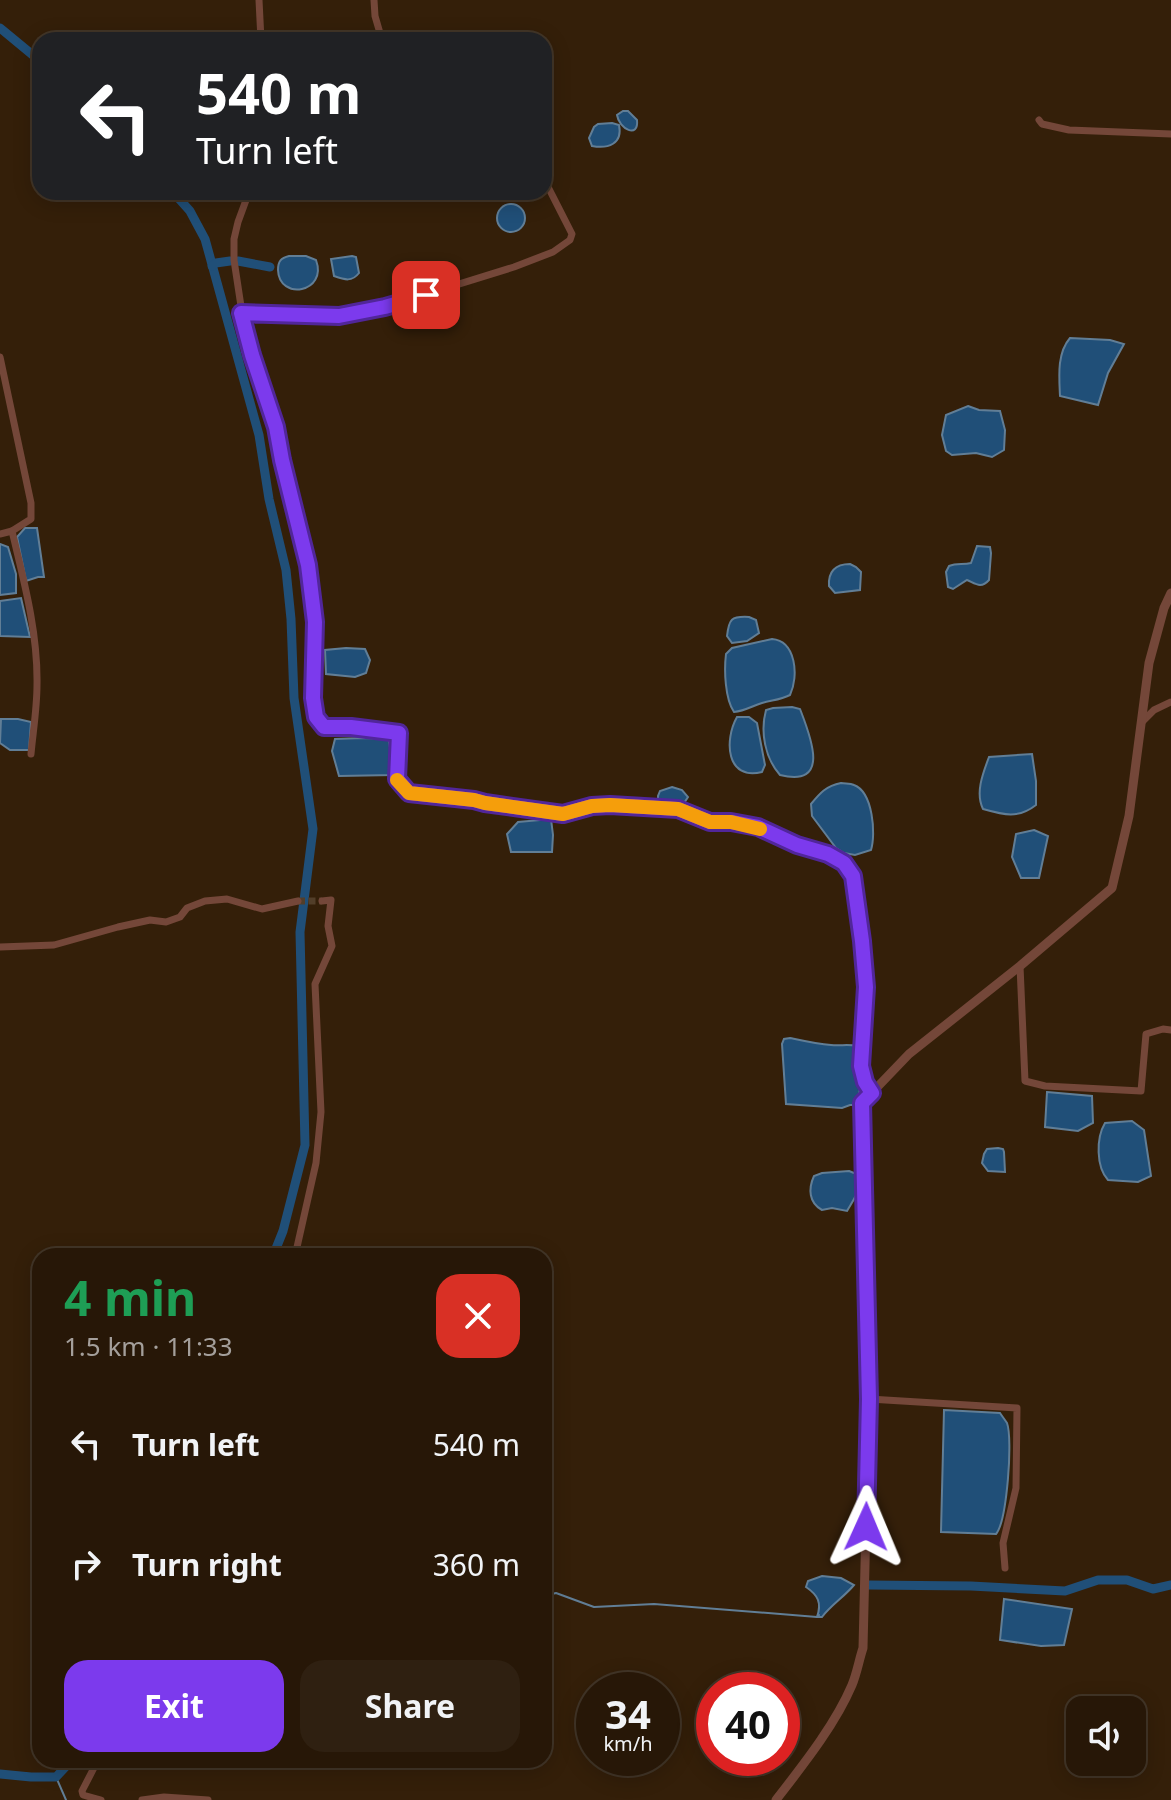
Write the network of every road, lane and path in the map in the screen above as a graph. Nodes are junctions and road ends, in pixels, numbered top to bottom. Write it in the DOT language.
graph roads {
  1 [pos="259,0"];
  2 [pos="374,0"];
  3 [pos="261,32"];
  4 [pos="380,32"];
  5 [pos="1039,120"];
  6 [pos="1171,134"];
  7 [pos="552,195"];
  8 [pos="246,200"];
  9 [pos="241,313"];
  10 [pos="0,357"];
  11 [pos="12,531"];
  12 [pos="0,534"];
  13 [pos="1171,593"];
  14 [pos="1171,702"];
  15 [pos="1142,722"];
  16 [pos="31,754"];
  17 [pos="298,901"];
  18 [pos="322,901"];
  19 [pos="0,947"];
  20 [pos="1020,966"];
  21 [pos="1171,1030"];
  22 [pos="872,1093"];
  23 [pos="297,1248"];
  24 [pos="869,1399"];
  25 [pos="1005,1568"];
  26 [pos="94,1768"];
  27 [pos="101,1800"];
  28 [pos="142,1800"];
  29 [pos="208,1800"];
  30 [pos="776,1800"];
  1 -- 3 [label="street"];
  2 -- 4 [label="street"];
  5 -- 6 [label="street"];
  7 -- 9 [label="street"];
  8 -- 9 [label="street"];
  9 -- 22 [label="street"];
  10 -- 11 [label="street"];
  11 -- 12 [label="street"];
  11 -- 16 [label="street"];
  13 -- 15 [label="street"];
  14 -- 15 [label="street"];
  15 -- 20 [label="street"];
  17 -- 19 [label="street"];
  18 -- 23 [label="street"];
  20 -- 21 [label="street"];
  20 -- 22 [label="street"];
  22 -- 24 [label="street"];
  24 -- 25 [label="street"];
  24 -- 30 [label="street"];
  26 -- 27 [label="street"];
  28 -- 29 [label="street"];
}
